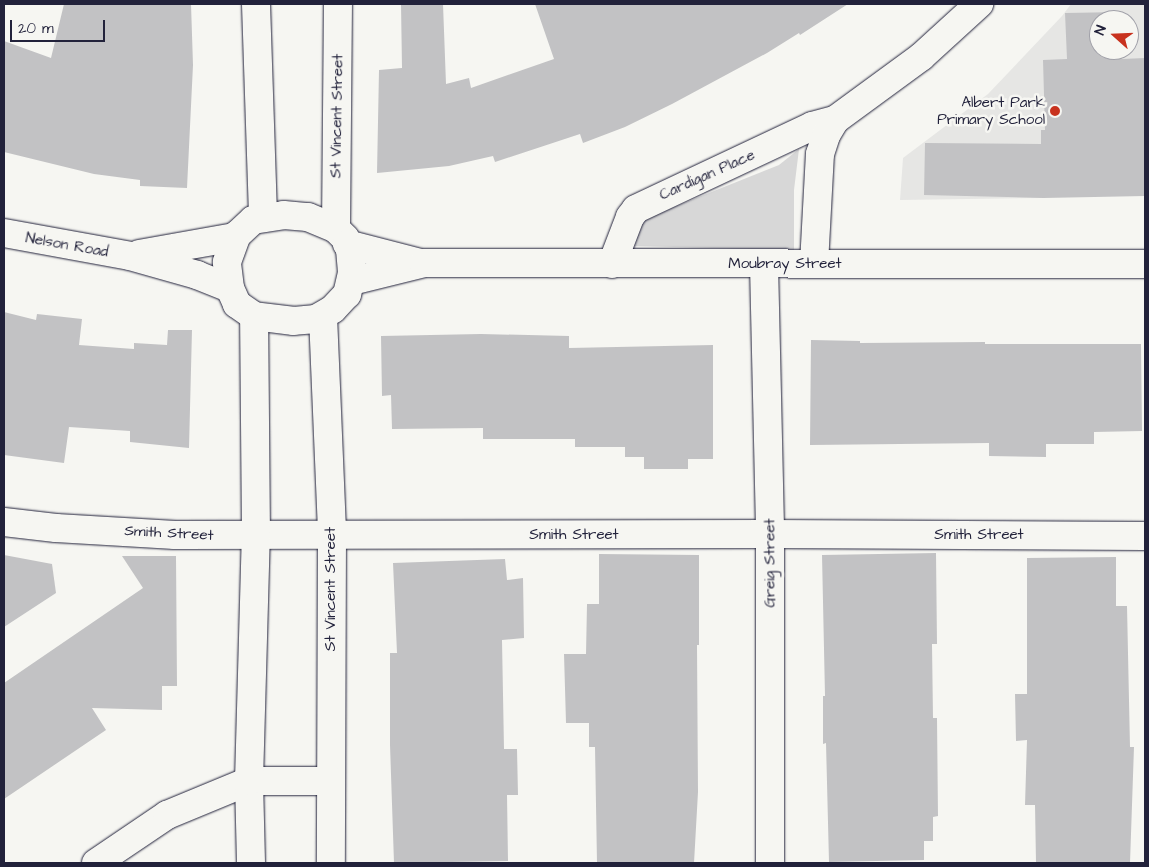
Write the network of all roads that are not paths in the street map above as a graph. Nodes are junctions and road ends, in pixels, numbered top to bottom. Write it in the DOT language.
graph roads {
  1 [pos="256,4"];
  2 [pos="338,4"];
  3 [pos="979,4"];
  4 [pos="835,120"];
  5 [pos="263,218"];
  6 [pos="4,234"];
  7 [pos="342,236"];
  8 [pos="235,237"];
  9 [pos="130,256"];
  10 [pos="424,264"];
  11 [pos="612,264"];
  12 [pos="764,264"];
  13 [pos="814,264"];
  14 [pos="1145,264"];
  15 [pos="352,281"];
  16 [pos="230,288"];
  17 [pos="254,316"];
  18 [pos="323,316"];
  19 [pos="4,522"];
  20 [pos="770,534"];
  21 [pos="256,536"];
  22 [pos="332,536"];
  23 [pos="1145,536"];
  24 [pos="331,780"];
  25 [pos="249,781"];
  26 [pos="96,863"];
  27 [pos="251,863"];
  28 [pos="331,863"];
  29 [pos="770,863"];
  1 -- 5 [label="street"];
  2 -- 7 [label="street, St Vincent Street"];
  3 -- 4 [label="street, Cardigan Place"];
  4 -- 11 [label="street, Cardigan Place"];
  4 -- 13 [label="street, Cardigan Place"];
  5 -- 7 [label="street"];
  5 -- 8 [label="street"];
  6 -- 9 [label="street, Nelson Road"];
  7 -- 10 [label="street, Moubray Street"];
  7 -- 15 [label="street"];
  8 -- 9 [label="street, Nelson Road"];
  8 -- 16 [label="street"];
  9 -- 16 [label="street, Nelson Road"];
  10 -- 11 [label="street, Moubray Street"];
  10 -- 15 [label="street, Moubray Street"];
  11 -- 12 [label="street, Moubray Street"];
  12 -- 13 [label="street, Moubray Street"];
  12 -- 20 [label="street, Greig Street"];
  13 -- 14 [label="street, Moubray Street"];
  15 -- 18 [label="street"];
  16 -- 17 [label="street"];
  17 -- 18 [label="street"];
  17 -- 21 [label="street"];
  18 -- 22 [label="street, St Vincent Street"];
  19 -- 21 [label="street, Smith Street"];
  20 -- 22 [label="street, Smith Street"];
  20 -- 23 [label="street, Smith Street"];
  20 -- 29 [label="street, Greig Street"];
  21 -- 22 [label="street, Smith Street"];
  21 -- 25 [label="street"];
  22 -- 24 [label="street, St Vincent Street"];
  24 -- 25 [label="street"];
  24 -- 28 [label="street, St Vincent Street"];
  25 -- 26 [label="street"];
  25 -- 27 [label="street"];
}
